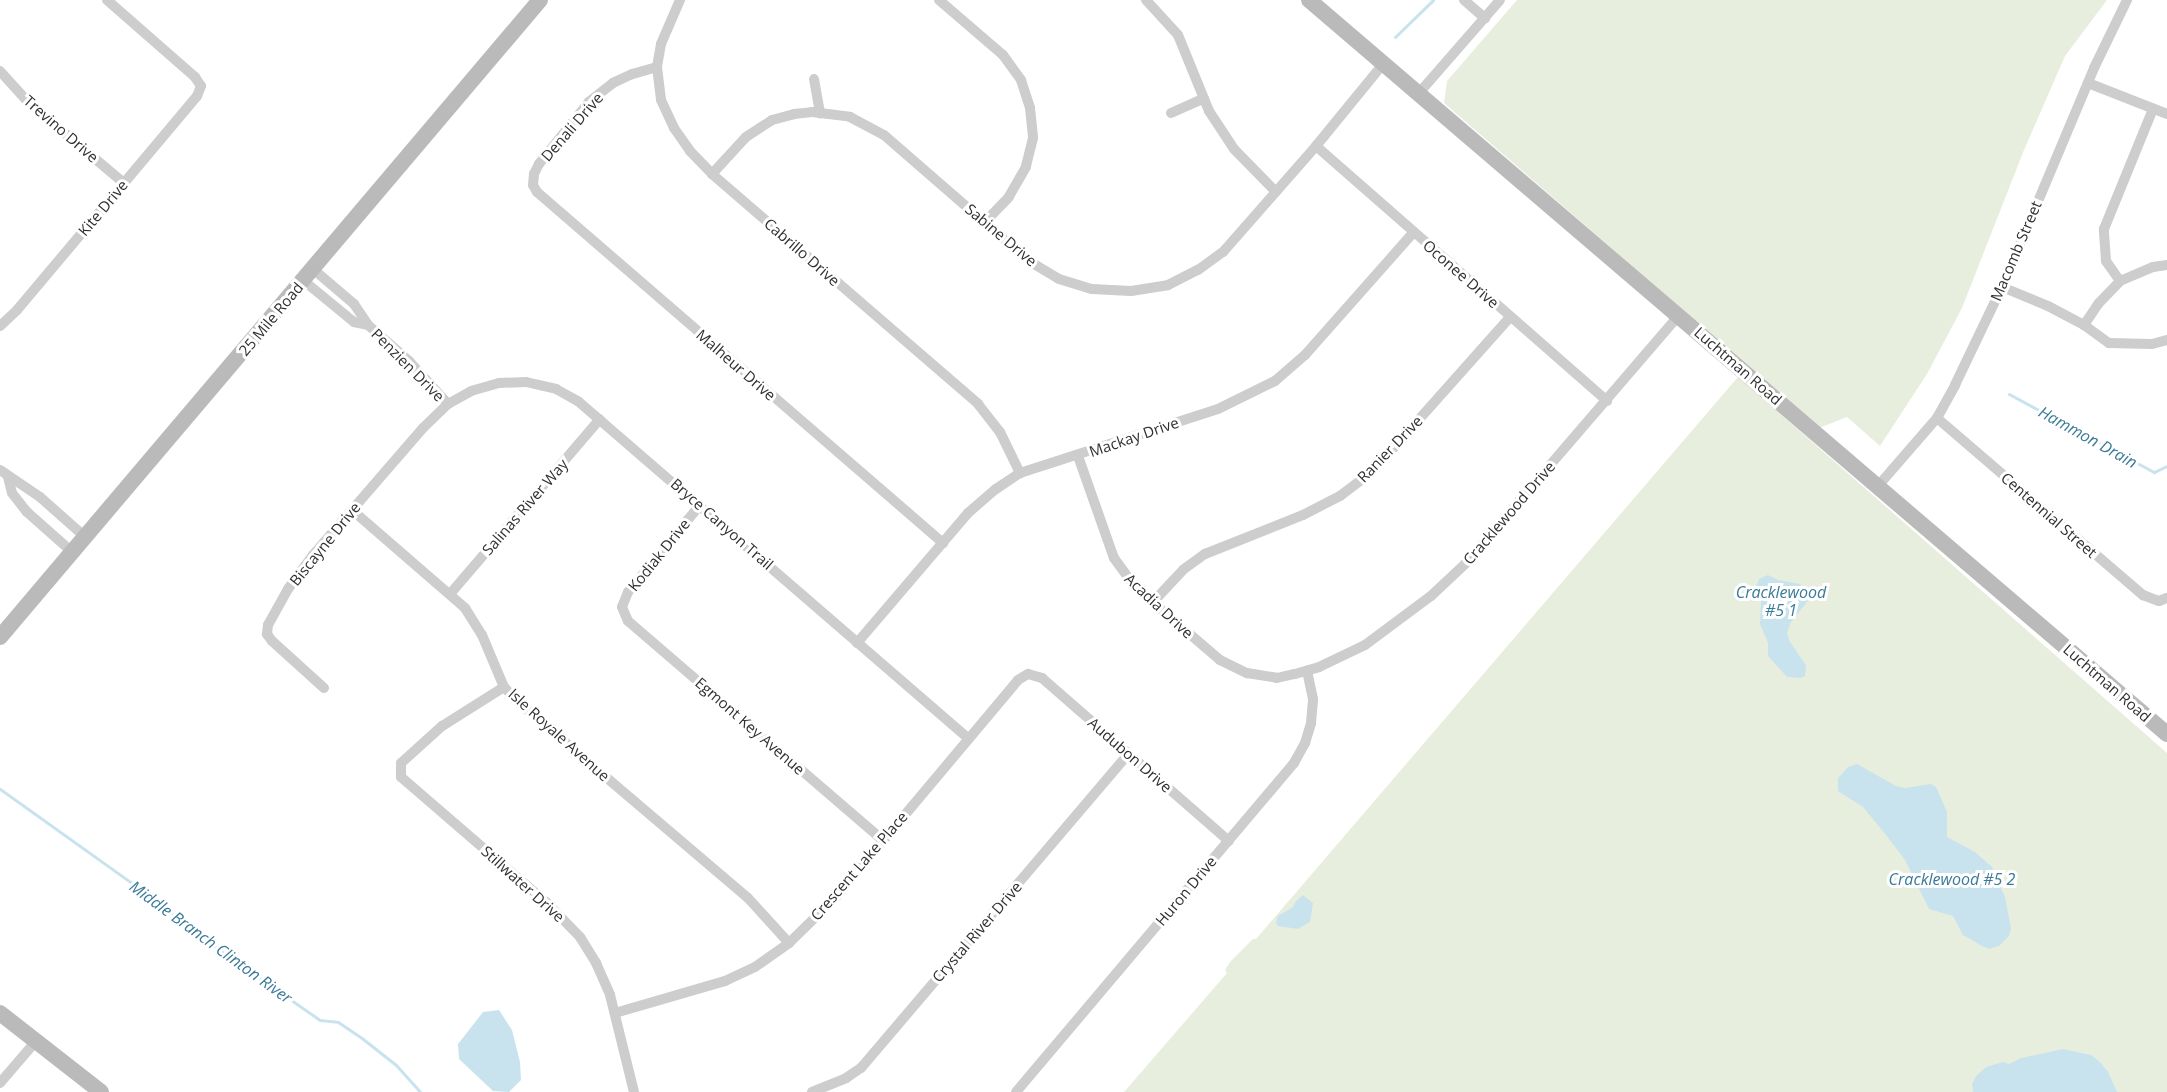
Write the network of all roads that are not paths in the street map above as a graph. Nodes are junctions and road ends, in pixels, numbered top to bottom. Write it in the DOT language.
graph roads {
  1 [pos="107,0"];
  2 [pos="540,0"];
  3 [pos="680,0"];
  4 [pos="939,0"];
  5 [pos="1146,0"];
  6 [pos="1309,0"];
  7 [pos="1464,0"];
  8 [pos="1500,0"];
  9 [pos="2127,0"];
  10 [pos="1485,18"];
  11 [pos="1384,63"];
  12 [pos="657,67"];
  13 [pos="0,71"];
  14 [pos="814,79"];
  15 [pos="2088,83"];
  16 [pos="1419,93"];
  17 [pos="1204,98"];
  18 [pos="2153,109"];
  19 [pos="1171,112"];
  20 [pos="820,113"];
  21 [pos="2167,114"];
  22 [pos="1316,146"];
  23 [pos="712,174"];
  24 [pos="124,183"];
  25 [pos="533,185"];
  26 [pos="1276,192"];
  27 [pos="985,222"];
  28 [pos="1413,233"];
  29 [pos="2167,265"];
  30 [pos="308,275"];
  31 [pos="2120,281"];
  32 [pos="2002,287"];
  33 [pos="1679,315"];
  34 [pos="1510,317"];
  35 [pos="2084,325"];
  36 [pos="0,326"];
  37 [pos="2167,340"];
  38 [pos="1607,401"];
  39 [pos="448,404"];
  40 [pos="1937,418"];
  41 [pos="600,419"];
  42 [pos="1078,456"];
  43 [pos="4,473"];
  44 [pos="1020,473"];
  45 [pos="1878,486"];
  46 [pos="39,497"];
  47 [pos="700,505"];
  48 [pos="352,510"];
  49 [pos="27,512"];
  50 [pos="86,537"];
  51 [pos="943,543"];
  52 [pos="72,552"];
  53 [pos="450,594"];
  54 [pos="2167,598"];
  55 [pos="1153,602"];
  56 [pos="622,607"];
  57 [pos="0,637"];
  58 [pos="857,643"];
  59 [pos="1308,671"];
  60 [pos="1028,674"];
  61 [pos="504,687"];
  62 [pos="324,688"];
  63 [pos="2167,734"];
  64 [pos="969,739"];
  65 [pos="1128,754"];
  66 [pos="883,840"];
  67 [pos="1230,841"];
  68 [pos="789,943"];
  69 [pos="0,1013"];
  70 [pos="615,1013"];
  71 [pos="36,1041"];
  72 [pos="0,1083"];
  73 [pos="101,1092"];
  74 [pos="634,1092"];
  75 [pos="812,1092"];
  76 [pos="1016,1092"];
  1 -- 24 [label="street, Kite Drive"];
  2 -- 30 [label="street, 25 Mile Road"];
  3 -- 12 [label="street, Cabrillo Drive"];
  4 -- 27 [label="street"];
  5 -- 17 [label="street"];
  6 -- 11 [label="street, Luchtman Road"];
  7 -- 10 [label="street"];
  8 -- 10 [label="street"];
  9 -- 15 [label="street, Macomb Street"];
  10 -- 16 [label="street"];
  11 -- 16 [label="street, Luchtman Road"];
  11 -- 22 [label="street, Sabine Drive"];
  12 -- 23 [label="street, Cabrillo Drive"];
  12 -- 25 [label="street, Denali Drive"];
  13 -- 24 [label="street, Trevino Drive"];
  14 -- 20 [label="street"];
  15 -- 18 [label="street"];
  15 -- 32 [label="street, Macomb Street"];
  16 -- 33 [label="street, Luchtman Road"];
  17 -- 19 [label="street"];
  17 -- 26 [label="street"];
  18 -- 21 [label="street"];
  18 -- 31 [label="street"];
  20 -- 23 [label="street, Sabine Drive"];
  20 -- 27 [label="street, Sabine Drive"];
  22 -- 26 [label="street, Sabine Drive"];
  22 -- 28 [label="street, Oconee Drive"];
  23 -- 44 [label="street, Cabrillo Drive"];
  24 -- 36 [label="street, Kite Drive"];
  25 -- 51 [label="street, Malheur Drive"];
  26 -- 27 [label="street, Sabine Drive"];
  28 -- 34 [label="street, Oconee Drive"];
  28 -- 42 [label="street, Mackay Drive"];
  29 -- 31 [label="street"];
  30 -- 39 [label="street, Penzien Drive"];
  30 -- 50 [label="street, 25 Mile Road"];
  31 -- 35 [label="street"];
  32 -- 35 [label="street"];
  32 -- 40 [label="street, Macomb Street"];
  33 -- 38 [label="street, Cracklewood Drive"];
  33 -- 45 [label="street, Luchtman Road"];
  34 -- 38 [label="street, Oconee Drive"];
  34 -- 55 [label="street, Ranier Drive"];
  35 -- 37 [label="street"];
  38 -- 59 [label="street, Cracklewood Drive"];
  39 -- 41 [label="street, Bryce Canyon Trail"];
  39 -- 48 [label="street, Biscayne Drive"];
  40 -- 45 [label="street, Macomb Street"];
  40 -- 54 [label="street, Centennial Street"];
  41 -- 47 [label="street, Bryce Canyon Trail"];
  41 -- 53 [label="street, Salinas River Way"];
  42 -- 44 [label="street, Mackay Drive"];
  42 -- 55 [label="street, Acadia Drive"];
  43 -- 46 [label="street"];
  43 -- 49 [label="street"];
  44 -- 51 [label="street, Mackay Drive"];
  45 -- 63 [label="street, Luchtman Road"];
  46 -- 49 [label="street"];
  46 -- 50 [label="street"];
  47 -- 56 [label="street, Kodiak Drive"];
  47 -- 58 [label="street, Bryce Canyon Trail"];
  48 -- 53 [label="street, Isle Royale Avenue"];
  48 -- 62 [label="street, Biscayne Drive"];
  49 -- 52 [label="street"];
  50 -- 52 [label="street, 25 Mile Road"];
  51 -- 58 [label="street, Mackay Drive"];
  52 -- 57 [label="street, 25 Mile Road"];
  53 -- 61 [label="street, Isle Royale Avenue"];
  55 -- 59 [label="street, Acadia Drive"];
  56 -- 66 [label="street, Egmont Key Avenue"];
  58 -- 64 [label="street, Bryce Canyon Trail"];
  59 -- 67 [label="street, Huron Drive"];
  60 -- 64 [label="street, Crescent Lake Place"];
  60 -- 65 [label="street, Audubon Drive"];
  61 -- 68 [label="street, Isle Royale Avenue"];
  61 -- 70 [label="street, Stillwater Drive"];
  64 -- 66 [label="street, Crescent Lake Place"];
  65 -- 67 [label="street, Audubon Drive"];
  65 -- 75 [label="street, Crystal River Drive"];
  66 -- 68 [label="street, Crescent Lake Place"];
  67 -- 76 [label="street, Huron Drive"];
  68 -- 70 [label="street, Crescent Lake Place"];
  69 -- 71 [label="street"];
  70 -- 74 [label="street, Stillwater Drive"];
  71 -- 72 [label="street"];
  71 -- 73 [label="street"];
}
